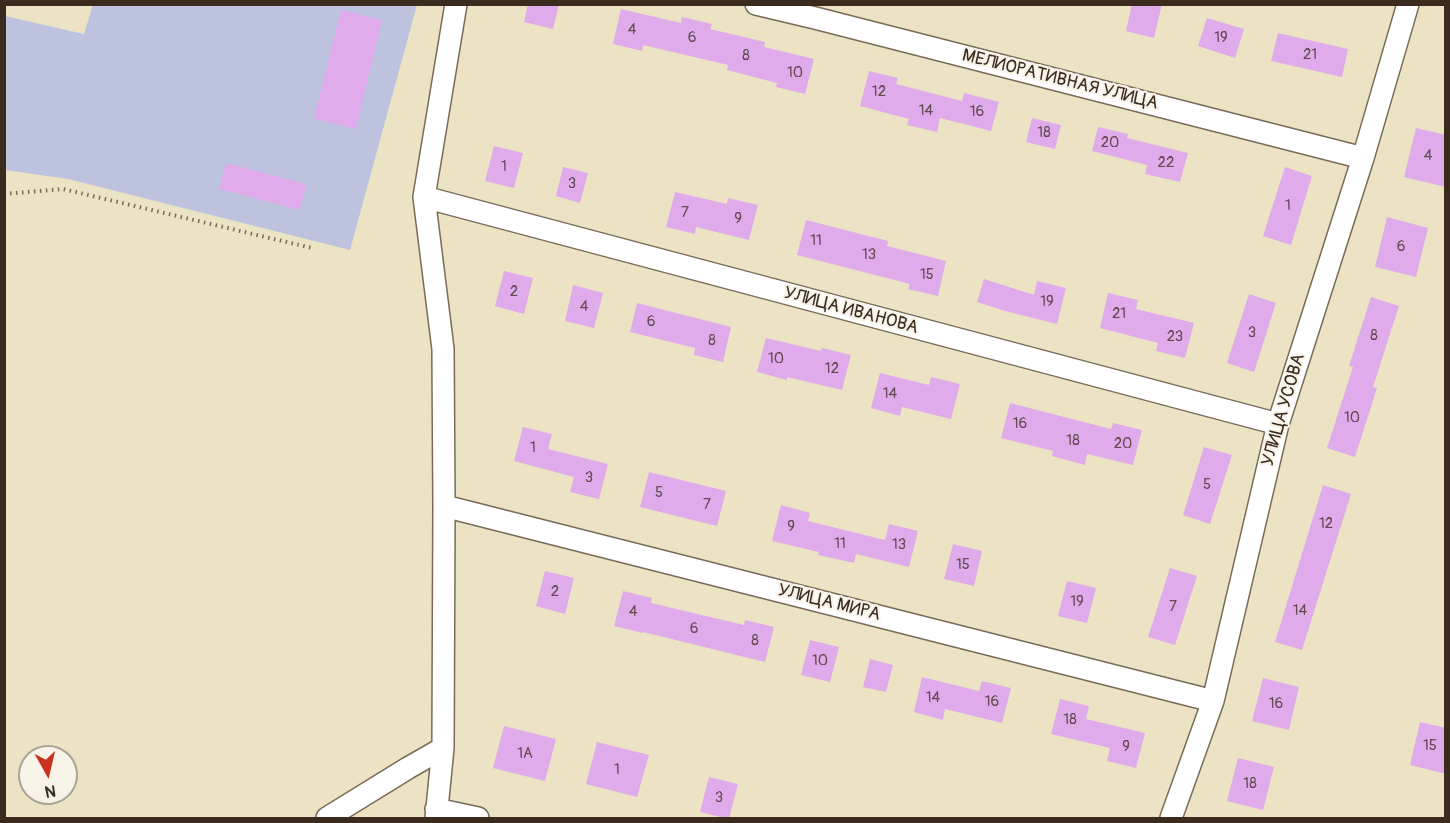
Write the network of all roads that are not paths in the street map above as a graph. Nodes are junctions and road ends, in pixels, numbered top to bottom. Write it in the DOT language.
graph roads {
  1 [pos="456,4"];
  2 [pos="756,4"];
  3 [pos="1408,4"];
  4 [pos="1363,158"];
  5 [pos="424,197"];
  6 [pos="1278,424"];
  7 [pos="444,506"];
  8 [pos="1213,701"];
  9 [pos="443,748"];
  10 [pos="436,814"];
  11 [pos="327,819"];
  12 [pos="478,819"];
  13 [pos="1171,819"];
  1 -- 5 [label="street"];
  2 -- 4 [label="street, МЕЛИОРАТИВНАЯ УЛИЦА"];
  3 -- 4 [label="street, УЛИЦА УСОВА"];
  4 -- 6 [label="street, УЛИЦА УСОВА"];
  5 -- 6 [label="street, УЛИЦА ИВАНОВА"];
  5 -- 7 [label="street"];
  6 -- 8 [label="street, УЛИЦА УСОВА"];
  7 -- 8 [label="street, УЛИЦА МИРА"];
  7 -- 9 [label="street"];
  8 -- 13 [label="street, УЛИЦА УСОВА"];
  9 -- 10 [label="street"];
  9 -- 11 [label="street"];
  10 -- 12 [label="street"];
}
